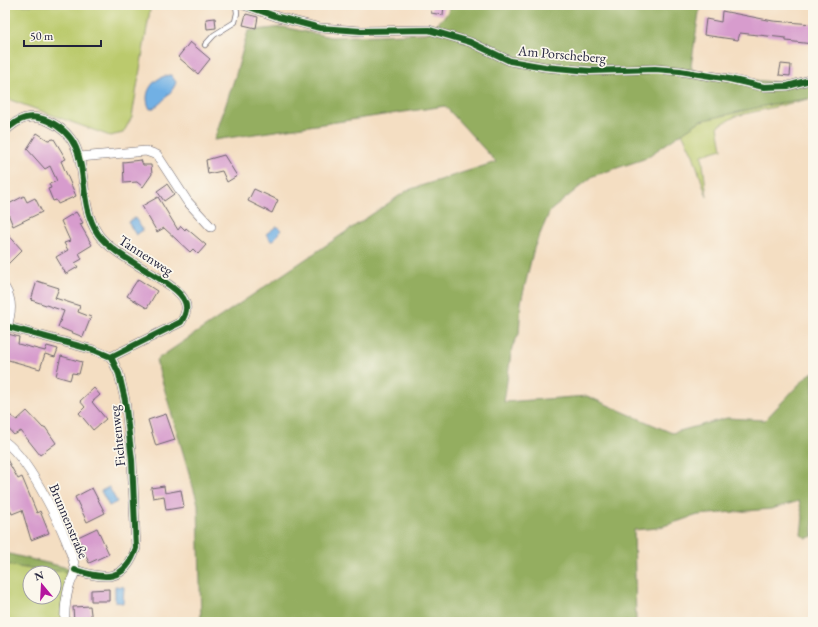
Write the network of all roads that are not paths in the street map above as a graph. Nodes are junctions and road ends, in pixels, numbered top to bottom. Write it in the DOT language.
graph roads {
  1 [pos="236,5"];
  2 [pos="244,5"];
  3 [pos="205,45"];
  4 [pos="813,79"];
  5 [pos="5,131"];
  6 [pos="80,157"];
  7 [pos="210,227"];
  8 [pos="5,288"];
  9 [pos="6,326"];
  10 [pos="111,357"];
  11 [pos="5,442"];
  12 [pos="75,570"];
  13 [pos="65,622"];
  1 -- 3 [label="lane"];
  2 -- 4 [label="street, Am Porscheberg"];
  5 -- 6 [label="street, Tannenweg"];
  6 -- 7 [label="street"];
  6 -- 10 [label="street, Tannenweg"];
  8 -- 9 [label="street"];
  9 -- 10 [label="street"];
  10 -- 12 [label="street, Fichtenweg"];
  11 -- 12 [label="street, Brunnenstraße"];
  12 -- 13 [label="street, Brunnenstraße"];
}
